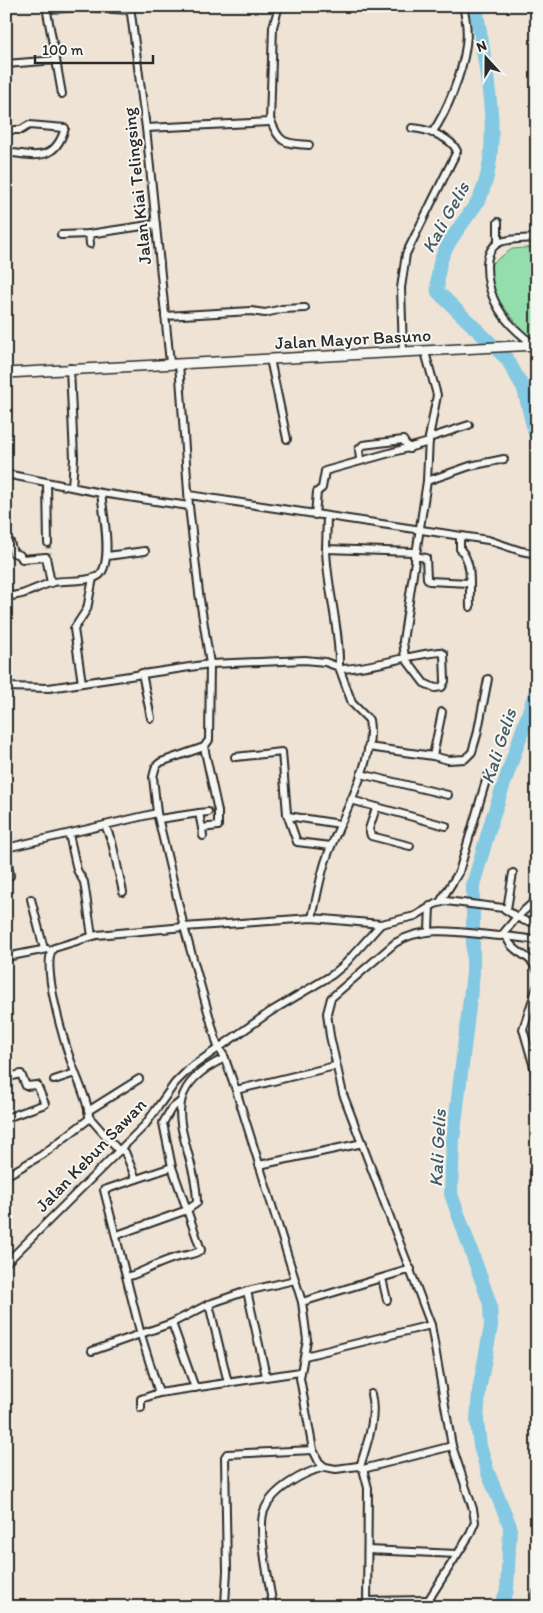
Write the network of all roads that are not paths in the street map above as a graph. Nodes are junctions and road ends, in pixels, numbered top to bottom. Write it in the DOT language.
graph roads {
  1 [pos="279,6"];
  2 [pos="463,6"];
  3 [pos="48,8"];
  4 [pos="130,8"];
  5 [pos="56,60"];
  6 [pos="6,64"];
  7 [pos="62,94"];
  8 [pos="271,121"];
  9 [pos="146,128"];
  10 [pos="412,128"];
  11 [pos="6,130"];
  12 [pos="432,133"];
  13 [pos="309,145"];
  14 [pos="6,152"];
  15 [pos="498,222"];
  16 [pos="156,224"];
  17 [pos="89,231"];
  18 [pos="61,235"];
  19 [pos="537,238"];
  20 [pos="498,243"];
  21 [pos="90,244"];
  22 [pos="305,308"];
  23 [pos="165,316"];
  24 [pos="534,345"];
  25 [pos="425,352"];
  26 [pos="403,353"];
  27 [pos="270,359"];
  28 [pos="175,363"];
  29 [pos="70,368"];
  30 [pos="6,373"];
  31 [pos="469,425"];
  32 [pos="287,438"];
  33 [pos="429,440"];
  34 [pos="409,450"];
  35 [pos="504,459"];
  36 [pos="360,460"];
  37 [pos="6,474"];
  38 [pos="426,481"];
  39 [pos="47,483"];
  40 [pos="72,488"];
  41 [pos="101,493"];
  42 [pos="189,495"];
  43 [pos="190,506"];
  44 [pos="315,515"];
  45 [pos="327,516"];
  46 [pos="419,529"];
  47 [pos="460,536"];
  48 [pos="6,542"];
  49 [pos="48,543"];
  50 [pos="326,549"];
  51 [pos="144,551"];
  52 [pos="414,554"];
  53 [pos="537,554"];
  54 [pos="107,556"];
  55 [pos="92,578"];
  56 [pos="51,583"];
  57 [pos="469,583"];
  58 [pos="6,596"];
  59 [pos="470,607"];
  60 [pos="405,658"];
  61 [pos="210,664"];
  62 [pos="339,668"];
  63 [pos="142,674"];
  64 [pos="488,679"];
  65 [pos="82,683"];
  66 [pos="6,687"];
  67 [pos="442,712"];
  68 [pos="151,718"];
  69 [pos="204,747"];
  70 [pos="368,747"];
  71 [pos="433,756"];
  72 [pos="235,757"];
  73 [pos="362,774"];
  74 [pos="487,777"];
  75 [pos="448,795"];
  76 [pos="351,800"];
  77 [pos="376,808"];
  78 [pos="208,812"];
  79 [pos="199,813"];
  80 [pos="158,816"];
  81 [pos="288,816"];
  82 [pos="340,824"];
  83 [pos="105,826"];
  84 [pos="446,826"];
  85 [pos="202,828"];
  86 [pos="69,834"];
  87 [pos="203,836"];
  88 [pos="331,846"];
  89 [pos="410,846"];
  90 [pos="6,849"];
  91 [pos="513,873"];
  92 [pos="10,876"];
  93 [pos="123,892"];
  94 [pos="31,899"];
  95 [pos="537,899"];
  96 [pos="443,902"];
  97 [pos="430,906"];
  98 [pos="507,909"];
  99 [pos="517,916"];
  100 [pos="312,918"];
  101 [pos="537,922"];
  102 [pos="381,924"];
  103 [pos="184,927"];
  104 [pos="429,930"];
  105 [pos="92,936"];
  106 [pos="502,936"];
  107 [pos="537,940"];
  108 [pos="47,950"];
  109 [pos="6,956"];
  110 [pos="537,970"];
  111 [pos="537,987"];
  112 [pos="219,1048"];
  113 [pos="224,1057"];
  114 [pos="335,1066"];
  115 [pos="75,1072"];
  116 [pos="537,1078"];
  117 [pos="139,1079"];
  118 [pos="54,1080"];
  119 [pos="6,1082"];
  120 [pos="236,1090"];
  121 [pos="180,1102"];
  122 [pos="89,1114"];
  123 [pos="6,1118"];
  124 [pos="363,1143"];
  125 [pos="122,1151"];
  126 [pos="259,1165"];
  127 [pos="172,1167"];
  128 [pos="6,1176"];
  129 [pos="136,1179"];
  130 [pos="187,1210"];
  131 [pos="117,1235"];
  132 [pos="6,1263"];
  133 [pos="411,1270"];
  134 [pos="127,1277"];
  135 [pos="382,1278"];
  136 [pos="295,1280"];
  137 [pos="247,1291"];
  138 [pos="388,1300"];
  139 [pos="302,1302"];
  140 [pos="209,1304"];
  141 [pos="172,1323"];
  142 [pos="431,1325"];
  143 [pos="140,1331"];
  144 [pos="92,1351"];
  145 [pos="305,1356"];
  146 [pos="300,1372"];
  147 [pos="266,1376"];
  148 [pos="228,1383"];
  149 [pos="195,1388"];
  150 [pos="159,1393"];
  151 [pos="371,1394"];
  152 [pos="141,1408"];
  153 [pos="452,1446"];
  154 [pos="313,1450"];
  155 [pos="325,1468"];
  156 [pos="362,1468"];
  157 [pos="368,1550"];
  158 [pos="457,1554"];
  159 [pos="537,1592"];
  160 [pos="427,1600"];
  161 [pos="367,1604"];
  162 [pos="219,1607"];
  163 [pos="273,1607"];
  164 [pos="424,1607"];
  165 [pos="535,1607"];
  1 -- 8 [label="street"];
  2 -- 12 [label="street"];
  3 -- 4 [label="street"];
  3 -- 5 [label="street"];
  4 -- 9 [label="street, Jalan Kiai Telingsing"];
  5 -- 6 [label="street"];
  5 -- 7 [label="street"];
  8 -- 9 [label="street"];
  8 -- 13 [label="street"];
  9 -- 16 [label="street, Jalan Kiai Telingsing"];
  10 -- 12 [label="street"];
  11 -- 14 [label="street"];
  12 -- 26 [label="street"];
  15 -- 20 [label="street"];
  16 -- 17 [label="street"];
  16 -- 23 [label="street, Jalan Kiai Telingsing"];
  17 -- 18 [label="street"];
  17 -- 21 [label="street"];
  19 -- 20 [label="street"];
  20 -- 24 [label="street"];
  22 -- 23 [label="street"];
  23 -- 28 [label="street, Jalan Kiai Telingsing"];
  24 -- 25 [label="main road, Jalan Mayor Basuno"];
  25 -- 26 [label="main road, Jalan Mayor Basuno"];
  25 -- 33 [label="street"];
  26 -- 27 [label="main road, Jalan Mayor Basuno"];
  27 -- 28 [label="main road, Jalan Mayor Basuno"];
  27 -- 32 [label="street"];
  28 -- 29 [label="main road, Jalan Mayor Basuno"];
  28 -- 42 [label="street, Jalan Kiai Telingsing"];
  29 -- 30 [label="main road, Jalan Mayor Basuno"];
  29 -- 40 [label="street"];
  31 -- 33 [label="street"];
  33 -- 34 [label="street"];
  33 -- 38 [label="street"];
  34 -- 36 [label="street"];
  34 -- 36 [label="street"];
  35 -- 38 [label="street"];
  36 -- 44 [label="street"];
  37 -- 39 [label="street"];
  38 -- 46 [label="street"];
  39 -- 40 [label="street"];
  39 -- 49 [label="street"];
  40 -- 41 [label="street"];
  41 -- 43 [label="street"];
  41 -- 54 [label="street"];
  42 -- 43 [label="street, Jalan Kiai Telingsing"];
  42 -- 44 [label="street"];
  43 -- 61 [label="street, Jalan Kiai Telingsing"];
  44 -- 45 [label="street"];
  45 -- 46 [label="street"];
  45 -- 50 [label="street"];
  46 -- 47 [label="street"];
  46 -- 52 [label="street"];
  47 -- 53 [label="street"];
  47 -- 57 [label="street"];
  48 -- 56 [label="street"];
  50 -- 52 [label="street"];
  50 -- 62 [label="street"];
  51 -- 54 [label="street"];
  52 -- 57 [label="street"];
  52 -- 60 [label="street"];
  54 -- 55 [label="street"];
  55 -- 56 [label="street"];
  55 -- 65 [label="street"];
  56 -- 58 [label="street"];
  57 -- 59 [label="street"];
  60 -- 60 [label="street"];
  60 -- 62 [label="street"];
  61 -- 62 [label="street"];
  61 -- 63 [label="street"];
  61 -- 69 [label="street, Jalan Kiai Telingsing"];
  62 -- 70 [label="street"];
  63 -- 65 [label="street"];
  63 -- 68 [label="street"];
  64 -- 71 [label="street"];
  65 -- 66 [label="street"];
  67 -- 71 [label="street"];
  69 -- 80 [label="street"];
  69 -- 85 [label="street"];
  70 -- 71 [label="street"];
  70 -- 73 [label="street"];
  72 -- 81 [label="street"];
  73 -- 75 [label="street"];
  73 -- 76 [label="street"];
  74 -- 96 [label="street"];
  76 -- 77 [label="street"];
  76 -- 82 [label="street"];
  77 -- 84 [label="street"];
  77 -- 89 [label="street"];
  78 -- 79 [label="street"];
  79 -- 80 [label="street"];
  79 -- 85 [label="street"];
  80 -- 83 [label="street"];
  80 -- 103 [label="street"];
  81 -- 82 [label="street"];
  81 -- 88 [label="street"];
  82 -- 88 [label="street"];
  83 -- 86 [label="street"];
  83 -- 93 [label="street"];
  85 -- 87 [label="street"];
  86 -- 90 [label="street"];
  86 -- 105 [label="street"];
  88 -- 100 [label="street"];
  90 -- 92 [label="street"];
  91 -- 98 [label="street"];
  94 -- 108 [label="street"];
  95 -- 99 [label="street"];
  96 -- 97 [label="street"];
  96 -- 98 [label="street"];
  97 -- 102 [label="street"];
  97 -- 104 [label="street"];
  98 -- 99 [label="street"];
  99 -- 101 [label="street"];
  99 -- 106 [label="street"];
  100 -- 102 [label="street"];
  100 -- 103 [label="street"];
  102 -- 112 [label="street, Jalan Kebun Sawan"];
  103 -- 105 [label="street"];
  103 -- 112 [label="street"];
  104 -- 106 [label="street"];
  104 -- 114 [label="street"];
  105 -- 108 [label="street"];
  106 -- 107 [label="street"];
  106 -- 110 [label="street"];
  108 -- 109 [label="street"];
  108 -- 115 [label="street"];
  111 -- 116 [label="street"];
  112 -- 113 [label="street"];
  112 -- 125 [label="street, Jalan Kebun Sawan"];
  113 -- 120 [label="street"];
  113 -- 121 [label="street"];
  114 -- 120 [label="street"];
  114 -- 124 [label="street"];
  115 -- 118 [label="street"];
  115 -- 122 [label="street"];
  117 -- 122 [label="street"];
  119 -- 123 [label="street"];
  120 -- 126 [label="street"];
  121 -- 127 [label="street"];
  121 -- 130 [label="street"];
  122 -- 125 [label="street"];
  122 -- 128 [label="street"];
  124 -- 126 [label="street"];
  124 -- 133 [label="street"];
  125 -- 129 [label="street"];
  125 -- 132 [label="street, Jalan Kebun Sawan"];
  126 -- 136 [label="street"];
  127 -- 129 [label="street"];
  127 -- 130 [label="street"];
  129 -- 131 [label="street"];
  130 -- 131 [label="street"];
  130 -- 134 [label="street"];
  131 -- 134 [label="street"];
  133 -- 135 [label="street"];
  133 -- 142 [label="street"];
  134 -- 143 [label="street"];
  135 -- 138 [label="street"];
  135 -- 139 [label="street"];
  136 -- 137 [label="street"];
  136 -- 139 [label="street"];
  137 -- 140 [label="street"];
  137 -- 147 [label="street"];
  139 -- 145 [label="street"];
  140 -- 141 [label="street"];
  140 -- 148 [label="street"];
  141 -- 143 [label="street"];
  141 -- 149 [label="street"];
  142 -- 145 [label="street"];
  142 -- 153 [label="street"];
  143 -- 144 [label="street"];
  143 -- 150 [label="street"];
  145 -- 146 [label="street"];
  146 -- 147 [label="street"];
  146 -- 154 [label="street"];
  147 -- 148 [label="street"];
  148 -- 149 [label="street"];
  149 -- 150 [label="street"];
  150 -- 152 [label="street"];
  151 -- 156 [label="street"];
  153 -- 156 [label="street"];
  153 -- 158 [label="street"];
  154 -- 155 [label="street"];
  154 -- 162 [label="street"];
  155 -- 156 [label="street"];
  155 -- 163 [label="street"];
  156 -- 157 [label="street"];
  157 -- 158 [label="street"];
  157 -- 161 [label="street"];
  158 -- 160 [label="street"];
  159 -- 165 [label="street"];
  160 -- 161 [label="street"];
  160 -- 164 [label="street"];
}
